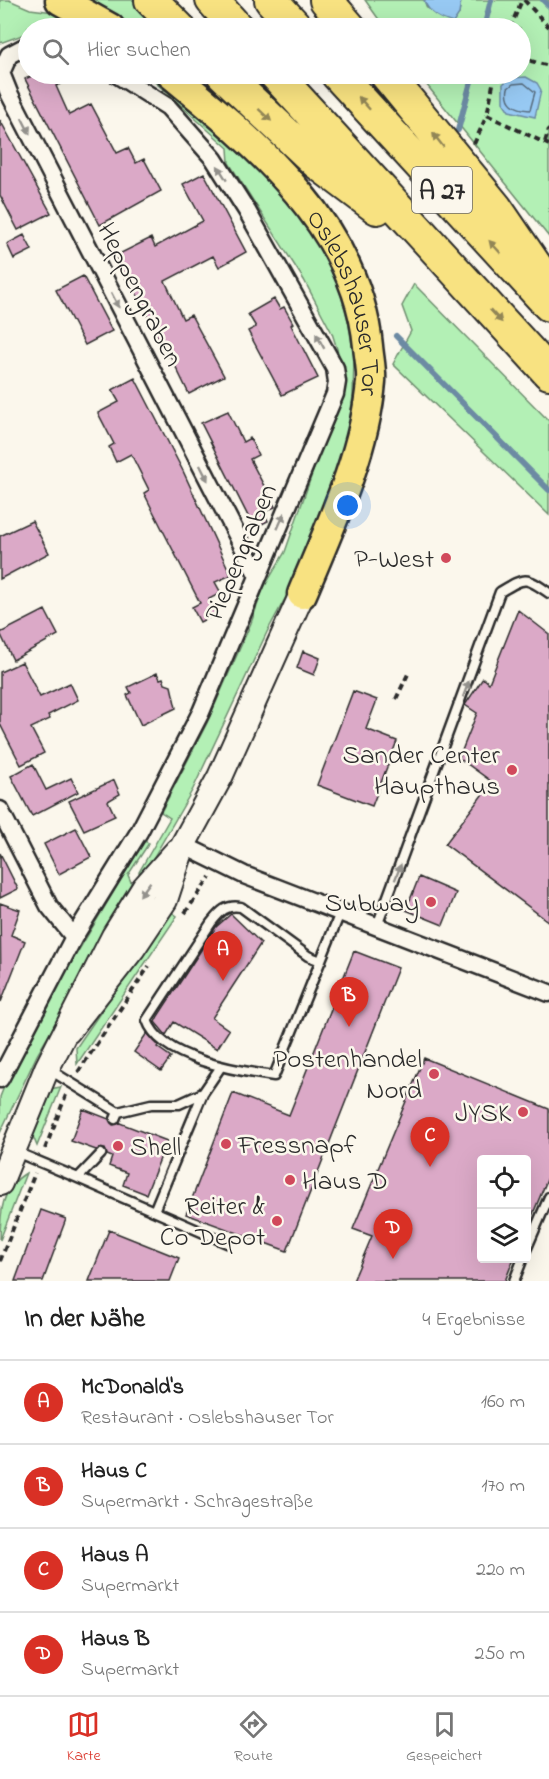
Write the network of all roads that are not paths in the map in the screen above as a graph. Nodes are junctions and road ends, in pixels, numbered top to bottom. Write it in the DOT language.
graph roads {
  1 [pos="60,0"];
  2 [pos="151,0"];
  3 [pos="212,0"];
  4 [pos="271,0"];
  5 [pos="327,0"];
  6 [pos="92,18"];
  7 [pos="169,18"];
  8 [pos="228,18"];
  9 [pos="288,18"];
  10 [pos="342,18"];
  11 [pos="18,50"];
  12 [pos="132,84"];
  13 [pos="183,84"];
  14 [pos="234,84"];
  15 [pos="284,84"];
  16 [pos="346,84"];
  17 [pos="394,84"];
  18 [pos="442,258"];
  19 [pos="549,287"];
  20 [pos="549,305"];
  21 [pos="549,373"];
  22 [pos="257,574"];
  23 [pos="549,593"];
  24 [pos="302,594"];
  25 [pos="0,810"];
  26 [pos="183,845"];
  27 [pos="340,913"];
  28 [pos="377,926"];
  29 [pos="74,937"];
  30 [pos="321,961"];
  31 [pos="549,993"];
  32 [pos="47,1068"];
  33 [pos="220,1068"];
  34 [pos="0,1079"];
  35 [pos="203,1093"];
  36 [pos="13,1151"];
  37 [pos="101,1154"];
  38 [pos="78,1178"];
  39 [pos="0,1183"];
  40 [pos="549,1197"];
  41 [pos="154,1211"];
  42 [pos="531,1238"];
  43 [pos="227,1243"];
  44 [pos="521,1263"];
  45 [pos="514,1281"];
  1 -- 6 [label="highway"];
  2 -- 7 [label="highway"];
  3 -- 8 [label="highway"];
  4 -- 9 [label="highway"];
  5 -- 10 [label="highway"];
  11 -- 22 [label="street, Heppengraben, one-way"];
  22 -- 12 [label="street, Piepengraben, one-way"];
  13 -- 24 [label="highway, Oslebshauser Tor"];
  14 -- 18 [label="highway, one-way"];
  15 -- 18 [label="highway, A 27"];
  20 -- 16 [label="highway, A 27, one-way"];
  19 -- 17 [label="highway, one-way"];
  18 -- 21 [label="highway, A 27, one-way"];
  22 -- 29 [label="street, Piepengraben"];
  28 -- 23 [label="lane, one-way"];
  24 -- 26 [label="main road, Oslebshauser Tor"];
  25 -- 29 [label="street"];
  26 -- 27 [label="street"];
  26 -- 32 [label="main road, Oslebshauser Tor"];
  27 -- 28 [label="street"];
  27 -- 30 [label="lane"];
  28 -- 31 [label="street"];
  29 -- 34 [label="street, Piepengraben"];
  30 -- 33 [label="lane"];
  30 -- 33 [label="lane"];
  32 -- 35 [label="lane"];
  32 -- 36 [label="main road, Oslebshauser Tor"];
  33 -- 35 [label="lane"];
  35 -- 41 [label="lane"];
  36 -- 38 [label="lane"];
  36 -- 39 [label="main road, Oslebshauser Tor"];
  37 -- 38 [label="lane"];
  38 -- 41 [label="lane"];
  40 -- 42 [label="lane"];
  41 -- 43 [label="lane"];
  44 -- 45 [label="lane"];
}
